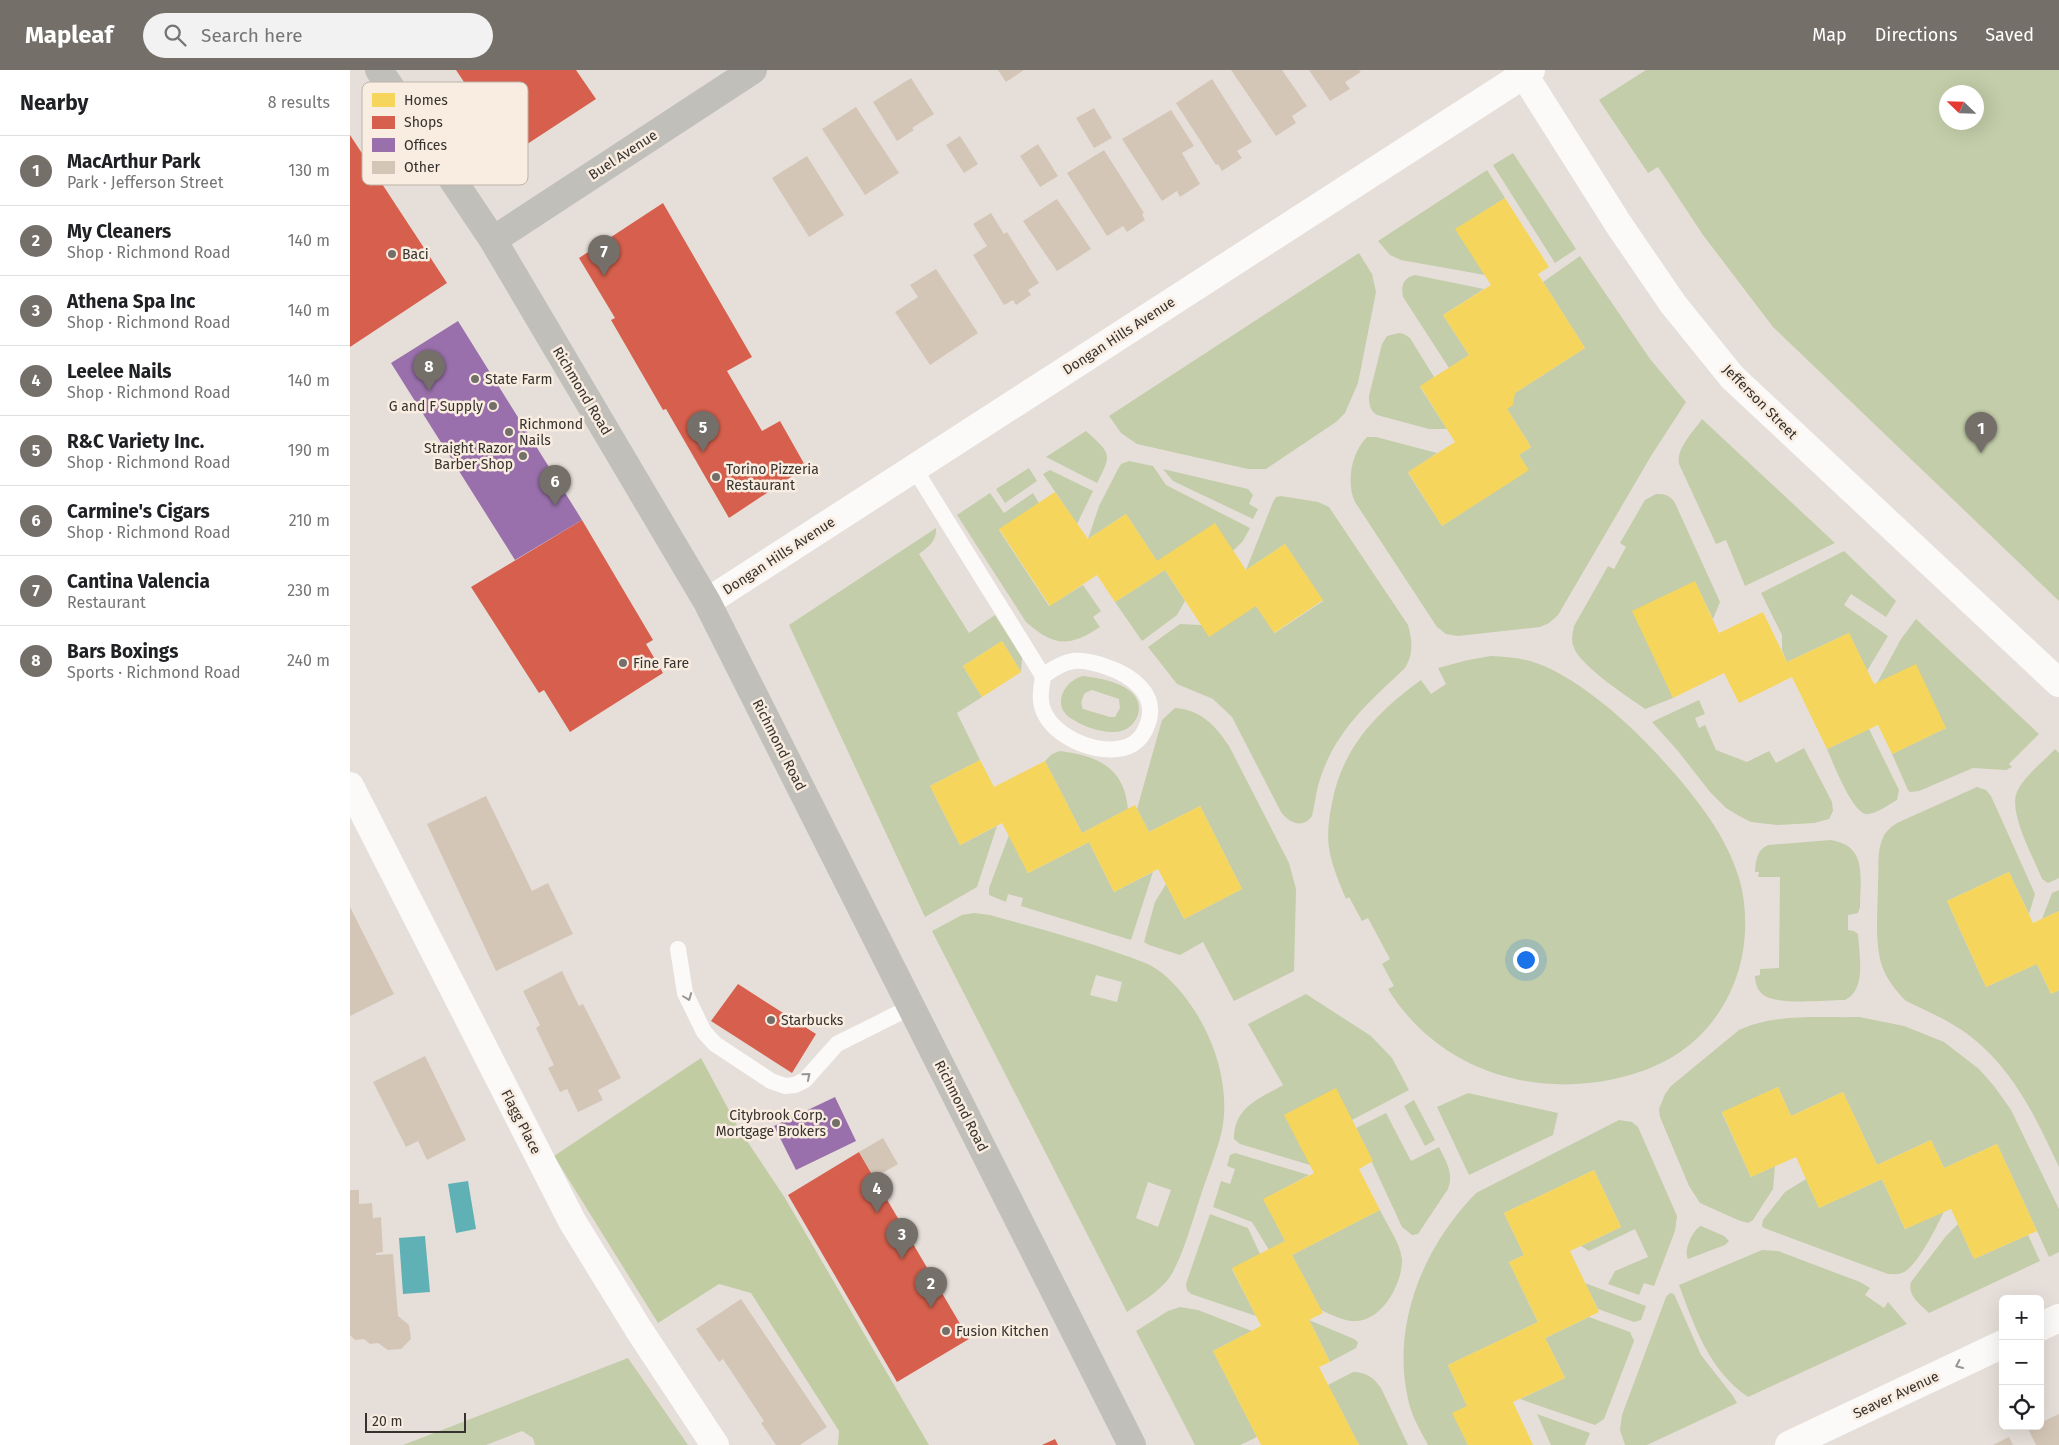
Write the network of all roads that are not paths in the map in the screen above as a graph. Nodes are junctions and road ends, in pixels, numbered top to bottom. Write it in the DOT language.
graph roads {
  1 [pos="380,70"];
  2 [pos="754,70"];
  3 [pos="1525,72"];
  4 [pos="388,82"];
  5 [pos="456,185"];
  6 [pos="493,240"];
  7 [pos="914,468"];
  8 [pos="707,602"];
  9 [pos="1043,676"];
  10 [pos="2059,683"];
  11 [pos="350,786"];
  12 [pos="356,815"];
  13 [pos="678,949"];
  14 [pos="911,1007"];
  15 [pos="2059,1318"];
  16 [pos="2044,1325"];
  17 [pos="1999,1346"];
  18 [pos="715,1445"];
  19 [pos="1132,1445"];
  20 [pos="1789,1445"];
  1 -- 4 [label="main road, Richmond Road"];
  2 -- 6 [label="main road, Buel Avenue"];
  3 -- 7 [label="street, Dongan Hills Avenue"];
  3 -- 10 [label="street, Jefferson Street"];
  5 -- 6 [label="main road, Richmond Road"];
  6 -- 8 [label="main road, Richmond Road"];
  7 -- 8 [label="street, Dongan Hills Avenue"];
  7 -- 9 [label="lane"];
  8 -- 14 [label="main road, Richmond Road"];
  9 -- 9 [label="lane"];
  11 -- 12 [label="street, Flagg Place"];
  12 -- 18 [label="street, Flagg Place"];
  13 -- 14 [label="lane, one-way"];
  14 -- 19 [label="main road, Richmond Road"];
  15 -- 16 [label="street"];
  17 -- 20 [label="street, Seaver Avenue, one-way"];
}
